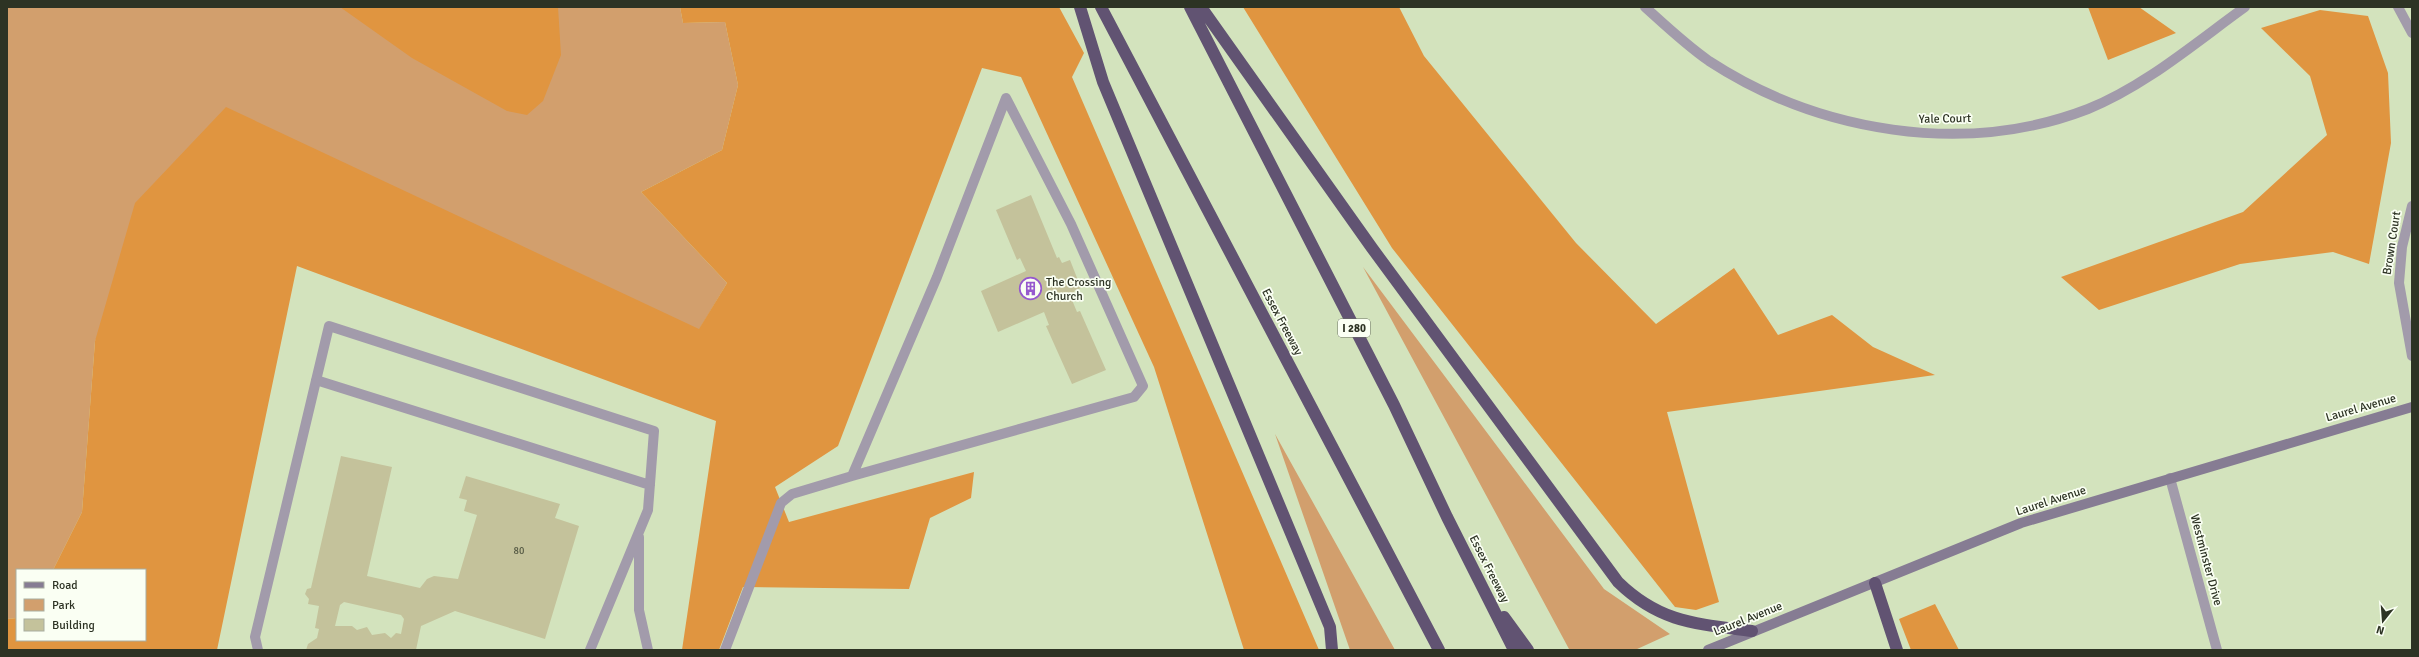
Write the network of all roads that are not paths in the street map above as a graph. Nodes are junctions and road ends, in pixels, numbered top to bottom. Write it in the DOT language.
graph roads {
  1 [pos="1080,7"];
  2 [pos="1101,7"];
  3 [pos="1190,7"];
  4 [pos="1201,7"];
  5 [pos="1645,7"];
  6 [pos="2245,7"];
  7 [pos="2398,7"];
  8 [pos="2412,33"];
  9 [pos="2412,206"];
  10 [pos="2412,356"];
  11 [pos="316,380"];
  12 [pos="2412,407"];
  13 [pos="852,476"];
  14 [pos="2170,478"];
  15 [pos="650,485"];
  16 [pos="639,532"];
  17 [pos="1478,579"];
  18 [pos="1875,583"];
  19 [pos="1752,631"];
  20 [pos="258,650"];
  21 [pos="590,650"];
  22 [pos="648,650"];
  23 [pos="725,650"];
  24 [pos="1332,650"];
  25 [pos="1439,650"];
  26 [pos="1514,650"];
  27 [pos="1528,650"];
  28 [pos="1708,650"];
  29 [pos="1897,650"];
  30 [pos="2217,650"];
  1 -- 24 [label="highway"];
  2 -- 25 [label="highway, Essex Freeway"];
  3 -- 17 [label="highway, Essex Freeway / I 280"];
  4 -- 19 [label="highway"];
  5 -- 6 [label="street, Yale Court"];
  7 -- 8 [label="street"];
  9 -- 10 [label="street, Brown Court"];
  11 -- 15 [label="street"];
  11 -- 15 [label="street"];
  11 -- 20 [label="street"];
  12 -- 14 [label="main road, Laurel Avenue"];
  13 -- 13 [label="street"];
  13 -- 23 [label="street"];
  14 -- 18 [label="main road, Laurel Avenue"];
  14 -- 30 [label="street, Westminster Drive"];
  15 -- 16 [label="street"];
  16 -- 21 [label="street"];
  16 -- 22 [label="street"];
  17 -- 26 [label="highway, Essex Freeway / I 280"];
  17 -- 27 [label="highway"];
  18 -- 19 [label="main road, Laurel Avenue"];
  18 -- 29 [label="highway"];
  19 -- 28 [label="main road, Laurel Avenue"];
}
